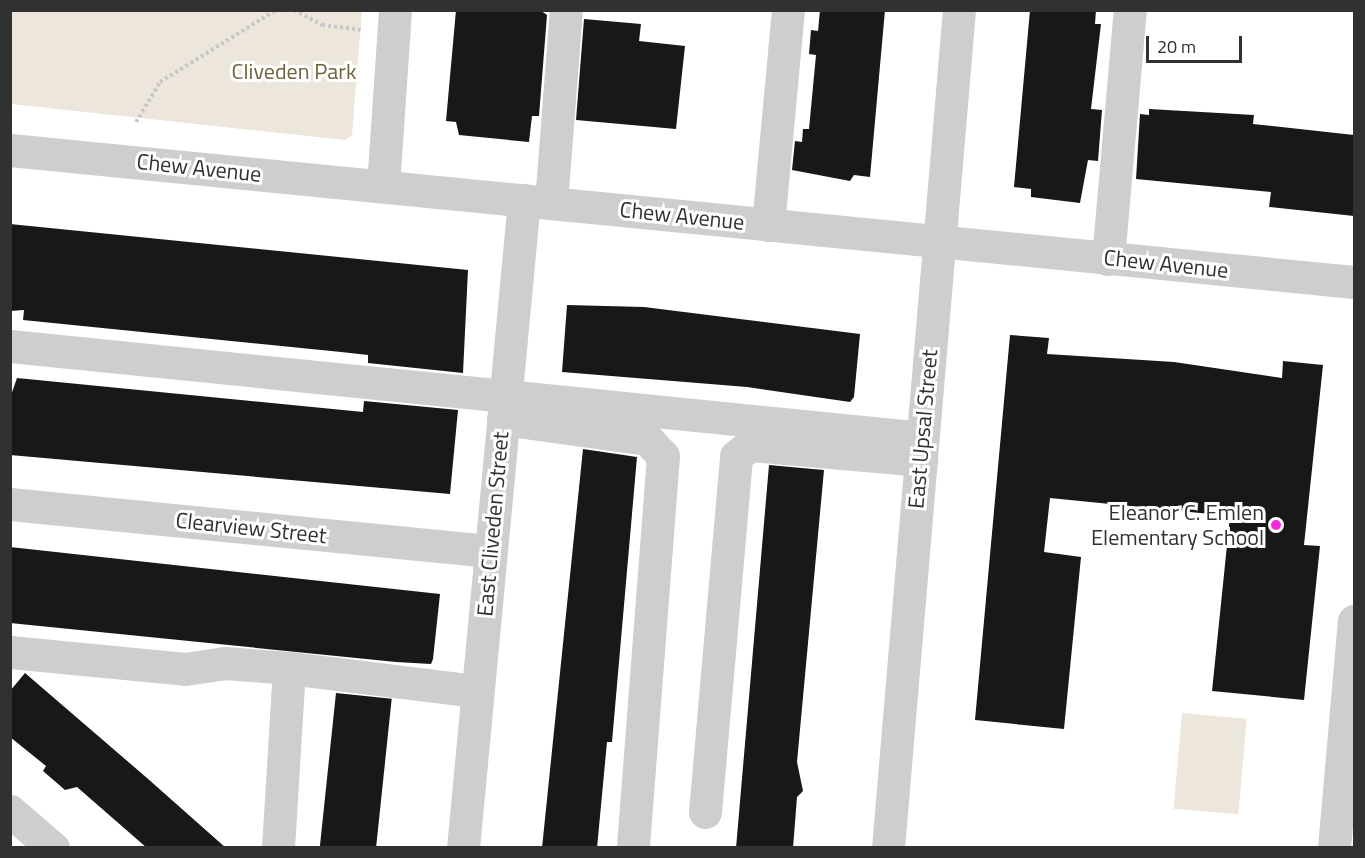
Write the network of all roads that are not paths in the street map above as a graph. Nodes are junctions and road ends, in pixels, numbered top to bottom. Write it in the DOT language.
graph roads {
  1 [pos="395,10"];
  2 [pos="566,10"];
  3 [pos="788,10"];
  4 [pos="959,10"];
  5 [pos="1130,10"];
  6 [pos="10,150"];
  7 [pos="383,186"];
  8 [pos="537,201"];
  9 [pos="768,225"];
  10 [pos="938,242"];
  11 [pos="1108,259"];
  12 [pos="1354,282"];
  13 [pos="10,346"];
  14 [pos="504,407"];
  15 [pos="922,449"];
  16 [pos="10,504"];
  17 [pos="490,551"];
  18 [pos="1354,631"];
  19 [pos="10,652"];
  20 [pos="288,668"];
  21 [pos="477,691"];
  22 [pos="10,811"];
  23 [pos="705,812"];
  24 [pos="54,848"];
  25 [pos="278,848"];
  26 [pos="463,848"];
  27 [pos="633,848"];
  28 [pos="888,848"];
  29 [pos="1334,848"];
  1 -- 7 [label="street"];
  2 -- 8 [label="street, East Cliveden Street"];
  3 -- 9 [label="street"];
  4 -- 10 [label="street, East Upsal Street"];
  5 -- 11 [label="street"];
  6 -- 7 [label="street, Chew Avenue"];
  7 -- 8 [label="street, Chew Avenue"];
  8 -- 9 [label="street, Chew Avenue"];
  8 -- 14 [label="street, East Cliveden Street"];
  9 -- 10 [label="street, Chew Avenue"];
  10 -- 11 [label="street, Chew Avenue"];
  10 -- 15 [label="street, East Upsal Street"];
  11 -- 12 [label="street, Chew Avenue"];
  13 -- 14 [label="street"];
  14 -- 15 [label="street"];
  14 -- 17 [label="street, East Cliveden Street"];
  14 -- 27 [label="street"];
  15 -- 23 [label="street"];
  15 -- 28 [label="street, East Upsal Street"];
  16 -- 17 [label="street, Clearview Street"];
  17 -- 21 [label="street, East Cliveden Street"];
  18 -- 29 [label="street"];
  19 -- 20 [label="street"];
  20 -- 21 [label="street"];
  20 -- 25 [label="street"];
  21 -- 26 [label="street, East Cliveden Street"];
  22 -- 24 [label="street"];
}
